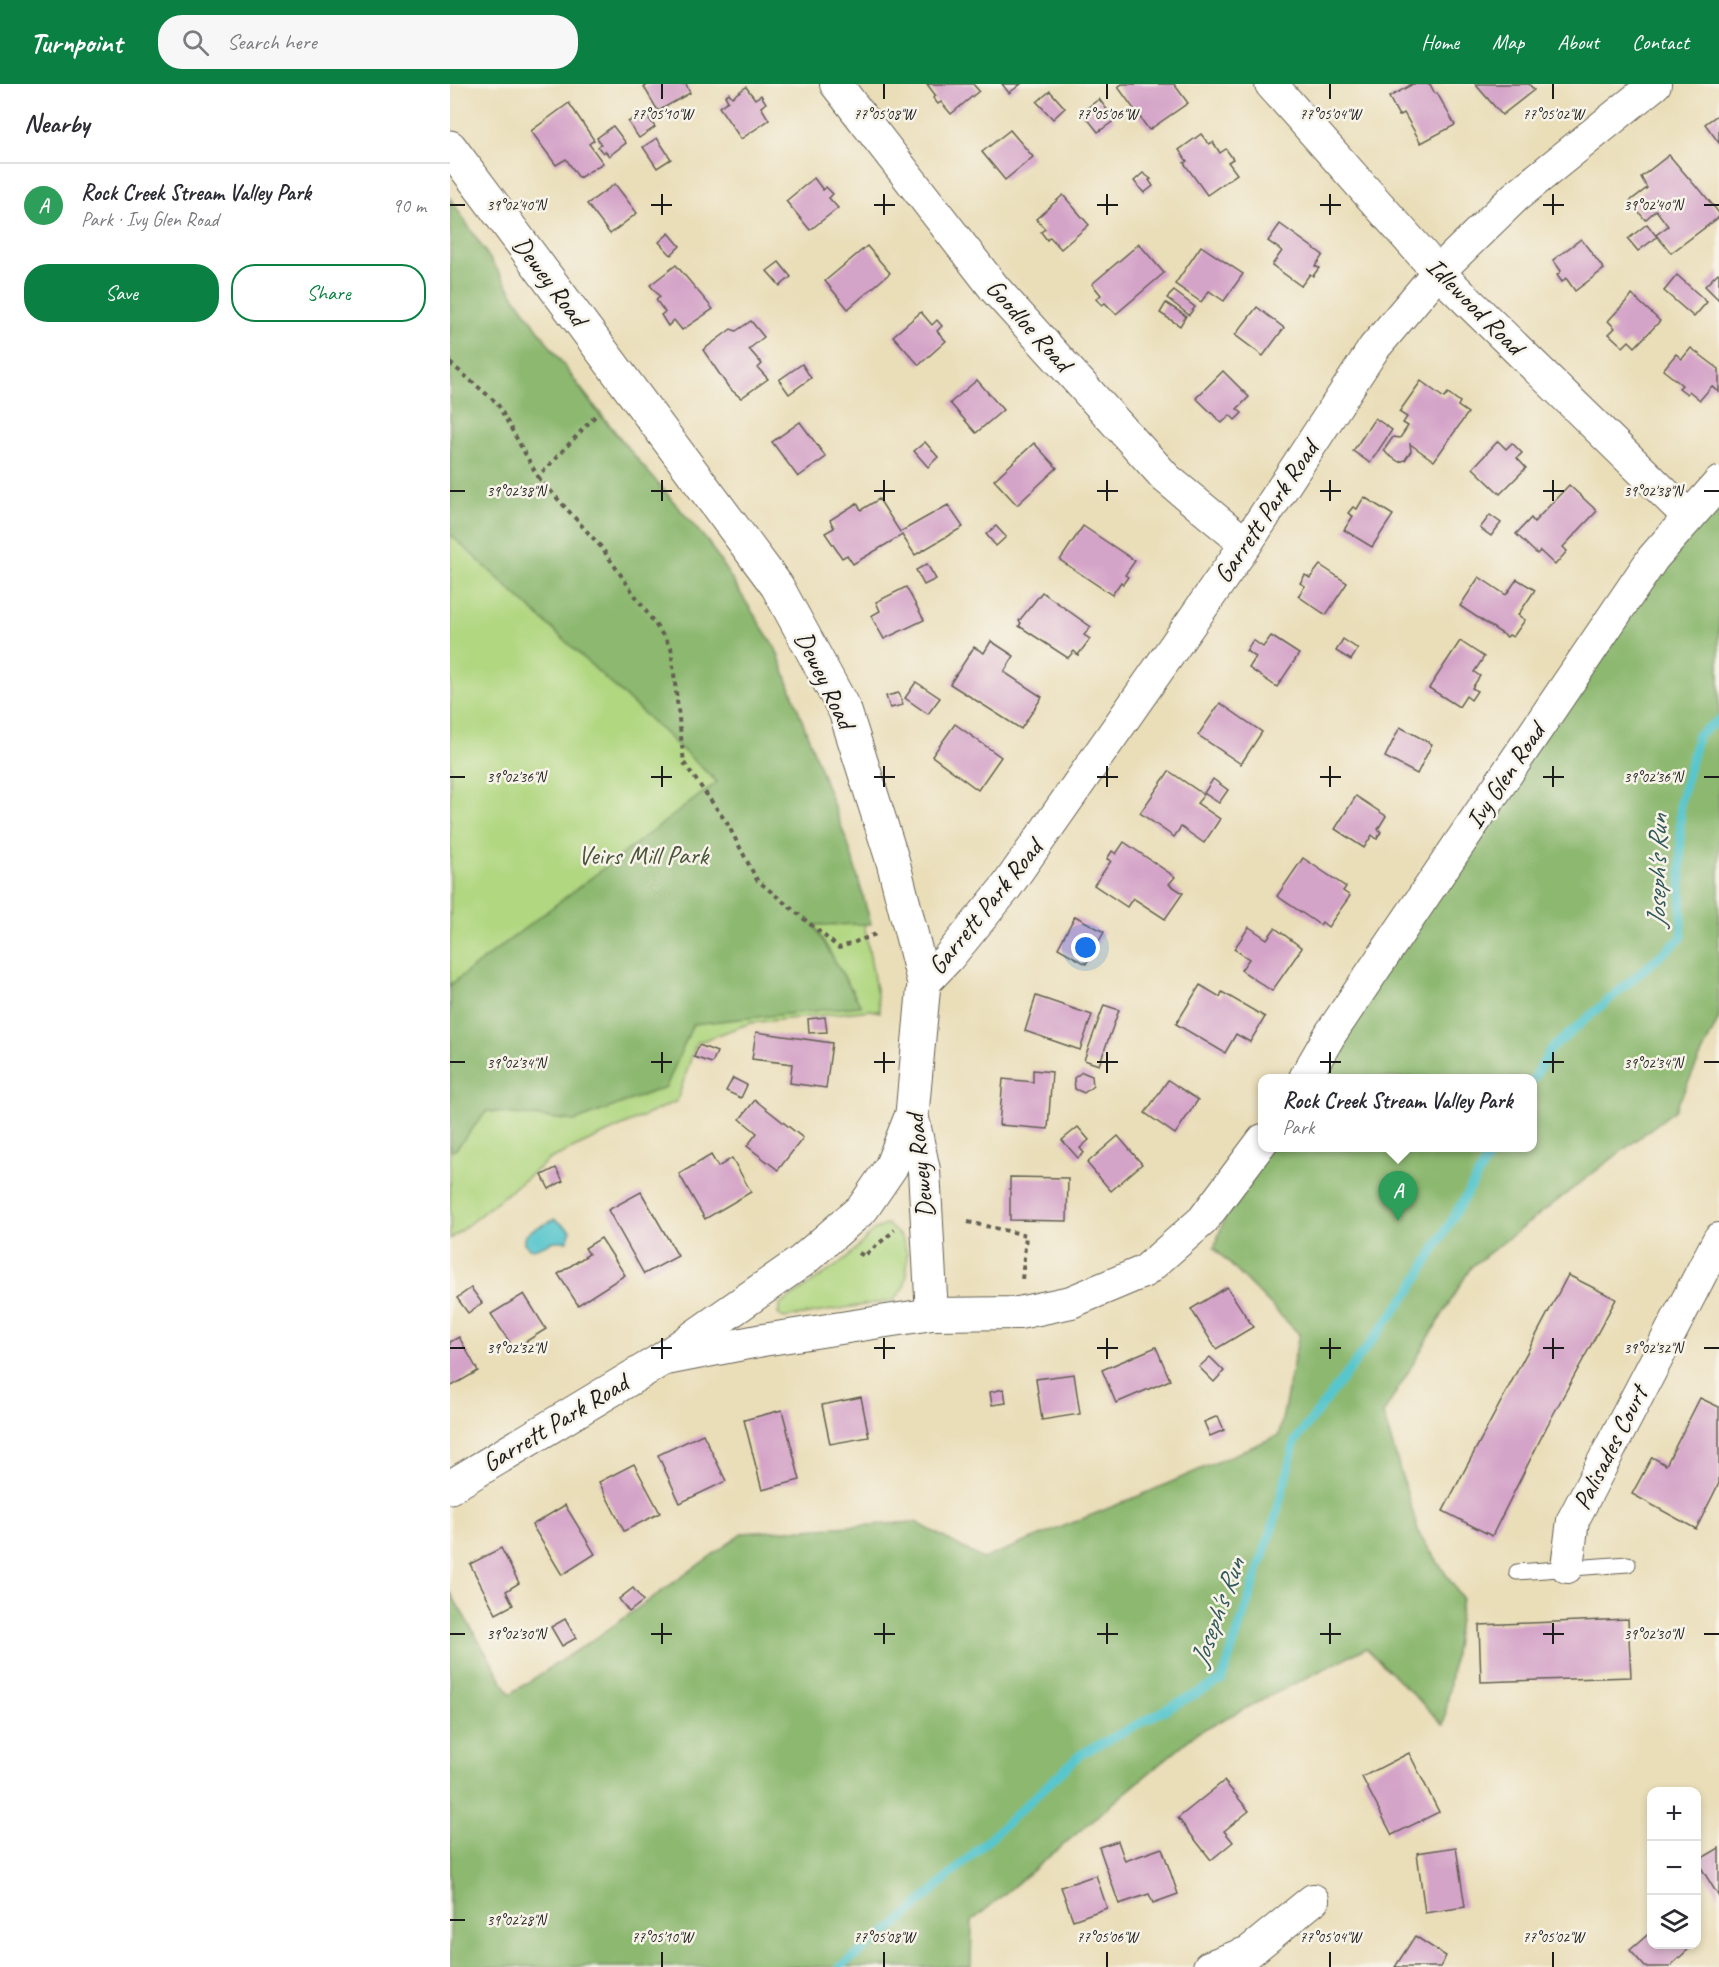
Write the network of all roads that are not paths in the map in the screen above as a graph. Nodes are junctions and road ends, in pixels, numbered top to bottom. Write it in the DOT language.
graph roads {
  1 [pos="836,84"];
  2 [pos="1271,84"];
  3 [pos="1655,84"];
  4 [pos="450,147"];
  5 [pos="1438,272"];
  6 [pos="1719,483"];
  7 [pos="1689,517"];
  8 [pos="1246,544"];
  9 [pos="924,983"];
  10 [pos="1307,1074"];
  11 [pos="912,1114"];
  12 [pos="1258,1147"];
  13 [pos="1719,1239"];
  14 [pos="932,1314"];
  15 [pos="661,1360"];
  16 [pos="450,1487"];
  17 [pos="1628,1564"];
  18 [pos="1567,1567"];
  19 [pos="1516,1572"];
  20 [pos="1313,1900"];
  21 [pos="1209,1967"];
  1 -- 8 [label="street, Goodloe Road"];
  2 -- 5 [label="street, Idlewood Road"];
  3 -- 5 [label="street, Garrett Park Road"];
  4 -- 9 [label="street, Dewey Road"];
  5 -- 7 [label="street, Idlewood Road"];
  5 -- 8 [label="street, Garrett Park Road"];
  6 -- 7 [label="street, Ivy Glen Road"];
  7 -- 10 [label="street, Ivy Glen Road"];
  8 -- 9 [label="street, Garrett Park Road"];
  9 -- 11 [label="street, Dewey Road"];
  11 -- 14 [label="street, Dewey Road"];
  11 -- 15 [label="street, Garrett Park Road"];
  12 -- 14 [label="street"];
  13 -- 18 [label="street, Palisades Court"];
  14 -- 15 [label="street, Garrett Park Road"];
  15 -- 16 [label="street, Garrett Park Road"];
  17 -- 18 [label="lane"];
  18 -- 19 [label="lane"];
  20 -- 21 [label="street"];
}
